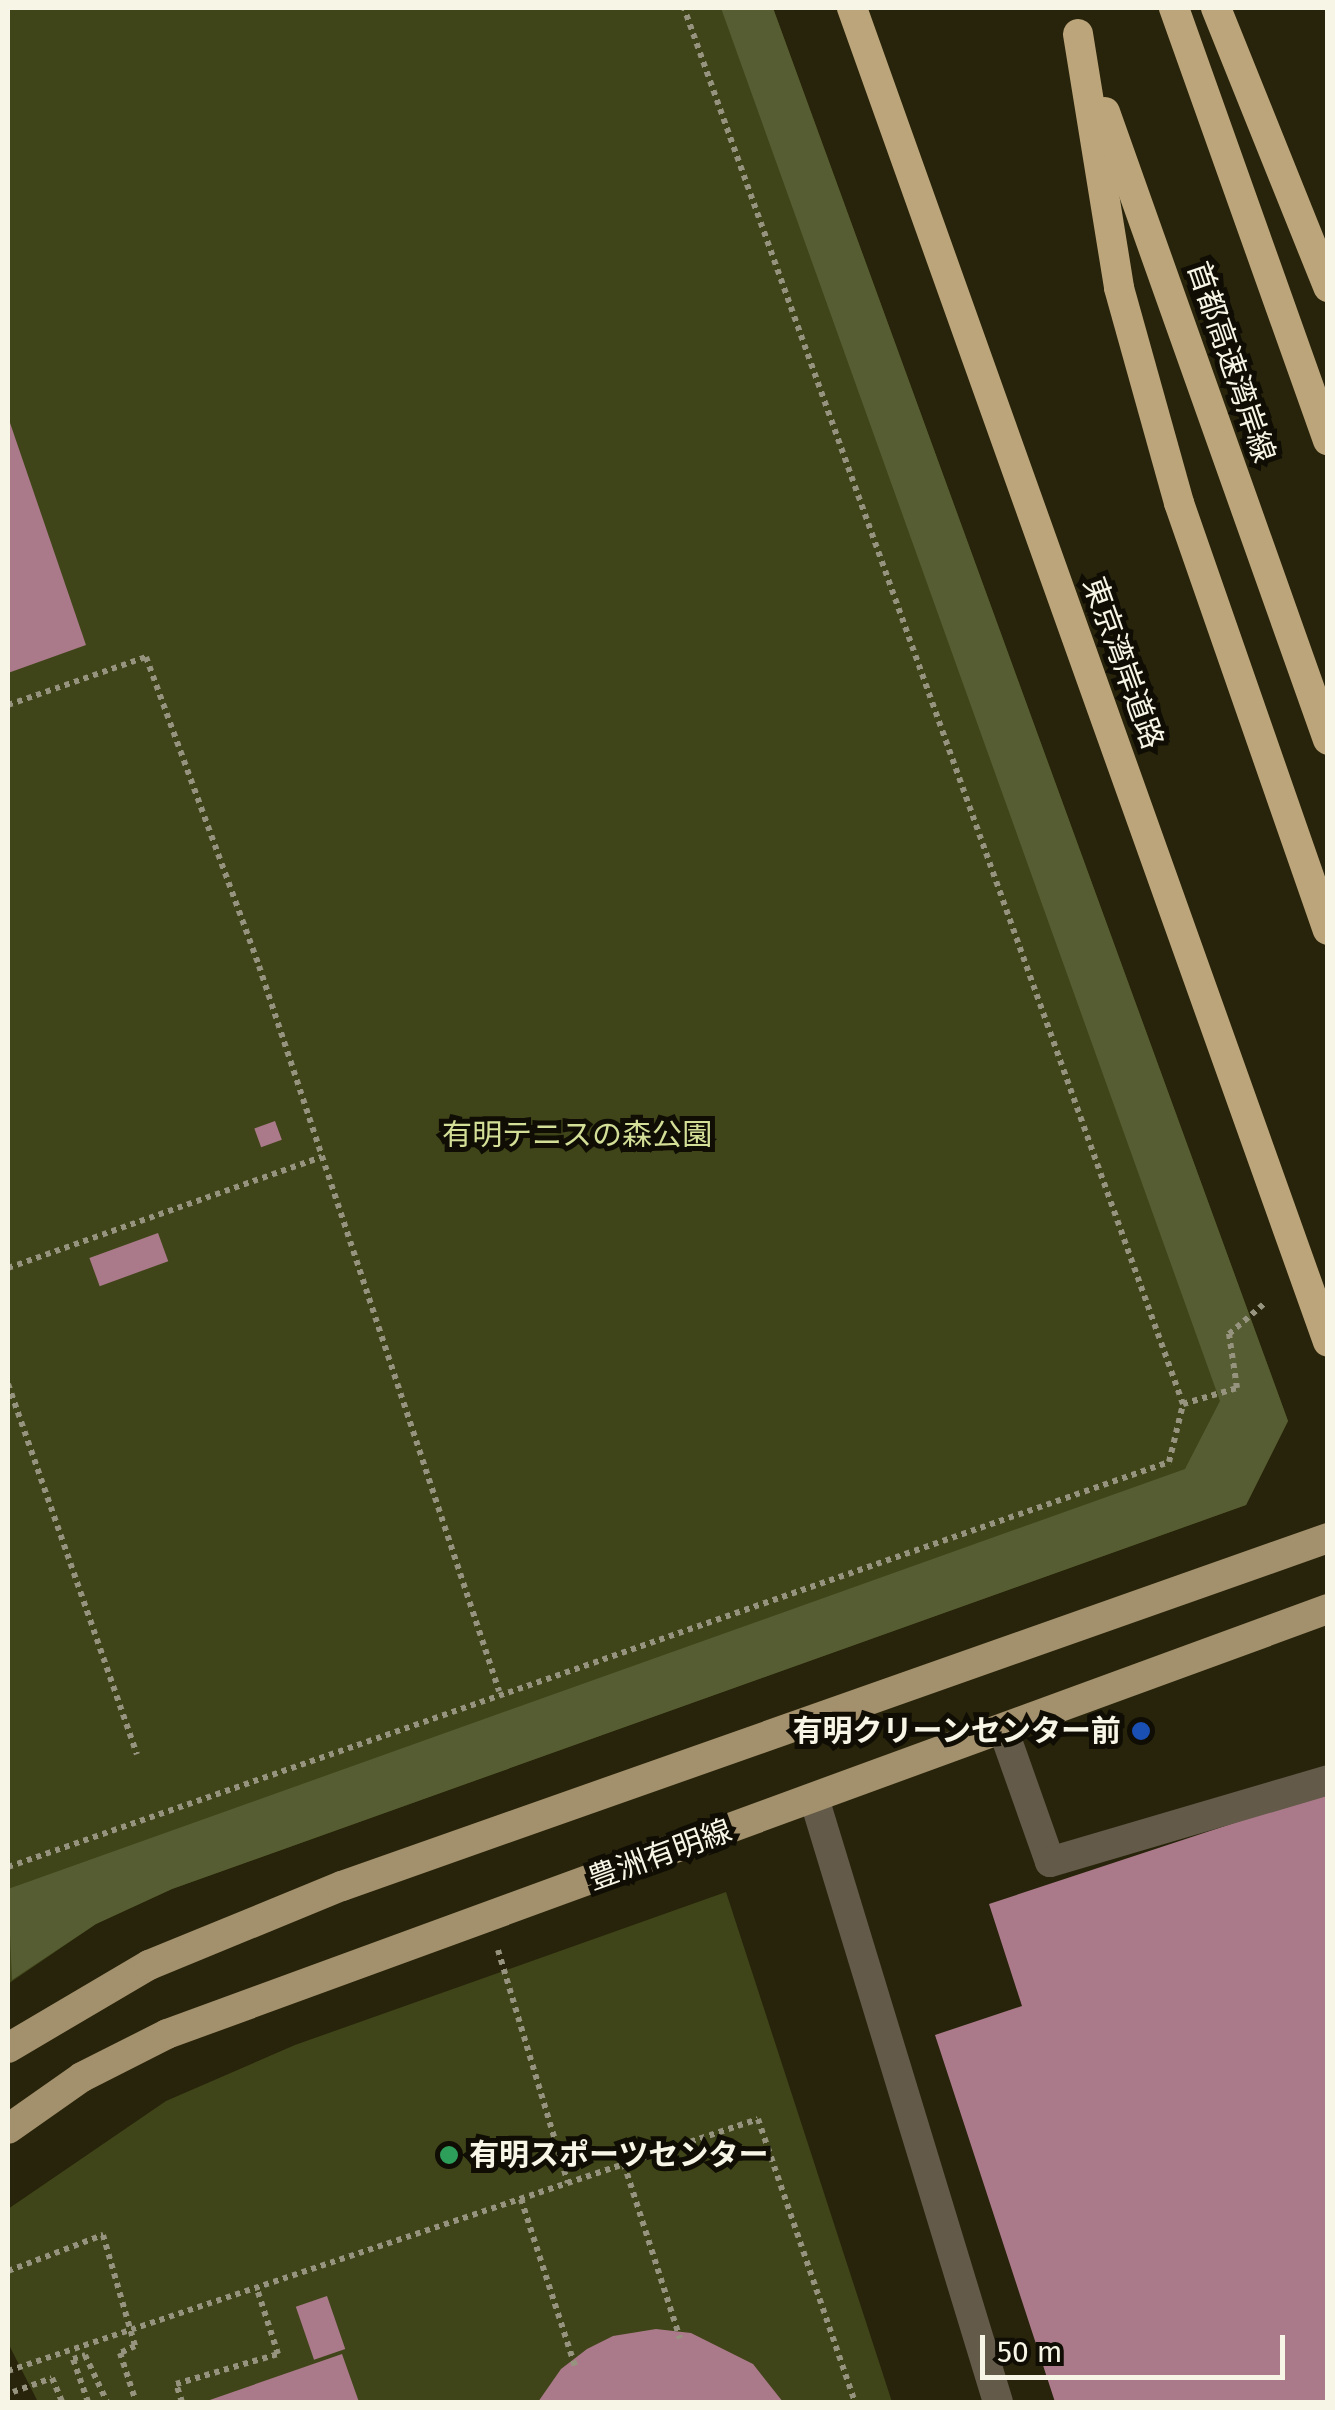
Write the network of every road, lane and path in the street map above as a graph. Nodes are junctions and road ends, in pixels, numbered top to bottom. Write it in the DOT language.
graph roads {
  1 [pos="684,8"];
  2 [pos="852,8"];
  3 [pos="1174,8"];
  4 [pos="1216,8"];
  5 [pos="1073,21"];
  6 [pos="1328,287"];
  7 [pos="1328,440"];
  8 [pos="8,705"];
  9 [pos="1328,740"];
  10 [pos="1328,930"];
  11 [pos="322,1157"];
  12 [pos="8,1268"];
  13 [pos="1266,1302"];
  14 [pos="1328,1342"];
  15 [pos="8,1384"];
  16 [pos="1182,1404"];
  17 [pos="1328,1538"];
  18 [pos="1328,1609"];
  19 [pos="498,1691"];
  20 [pos="1002,1729"];
  21 [pos="138,1754"];
  22 [pos="1328,1780"];
  23 [pos="814,1798"];
  24 [pos="8,1867"];
  25 [pos="498,1950"];
  26 [pos="8,2048"];
  27 [pos="8,2129"];
  28 [pos="624,2164"];
  29 [pos="568,2183"];
  30 [pos="521,2200"];
  31 [pos="8,2271"];
  32 [pos="257,2289"];
  33 [pos="131,2326"];
  34 [pos="680,2338"];
  35 [pos="576,2366"];
  36 [pos="8,2371"];
  37 [pos="13,2392"];
  38 [pos="62,2402"];
  39 [pos="88,2402"];
  40 [pos="107,2402"];
  41 [pos="136,2402"];
  42 [pos="182,2402"];
  43 [pos="855,2402"];
  44 [pos="998,2402"];
  1 -- 16 [label="path"];
  2 -- 14 [label="highway, 東京湾岸道路"];
  3 -- 7 [label="highway"];
  4 -- 6 [label="highway"];
  5 -- 9 [label="highway, 首都高速湾岸線"];
  5 -- 10 [label="highway"];
  8 -- 11 [label="path"];
  11 -- 12 [label="path"];
  11 -- 19 [label="path"];
  13 -- 16 [label="path"];
  15 -- 21 [label="path"];
  16 -- 19 [label="path"];
  17 -- 26 [label="main road"];
  18 -- 20 [label="main road, 豊洲有明線"];
  19 -- 24 [label="path"];
  20 -- 22 [label="lane"];
  20 -- 23 [label="main road, 豊洲有明線"];
  23 -- 27 [label="main road, 豊洲有明線"];
  23 -- 44 [label="lane"];
  25 -- 29 [label="path"];
  28 -- 29 [label="path"];
  28 -- 34 [label="path"];
  28 -- 43 [label="path"];
  29 -- 30 [label="path"];
  30 -- 32 [label="path"];
  30 -- 35 [label="path"];
  31 -- 33 [label="path"];
  32 -- 33 [label="path"];
  32 -- 42 [label="path"];
  33 -- 36 [label="path"];
  33 -- 41 [label="path"];
  37 -- 38 [label="path"];
  39 -- 40 [label="path"];
}
